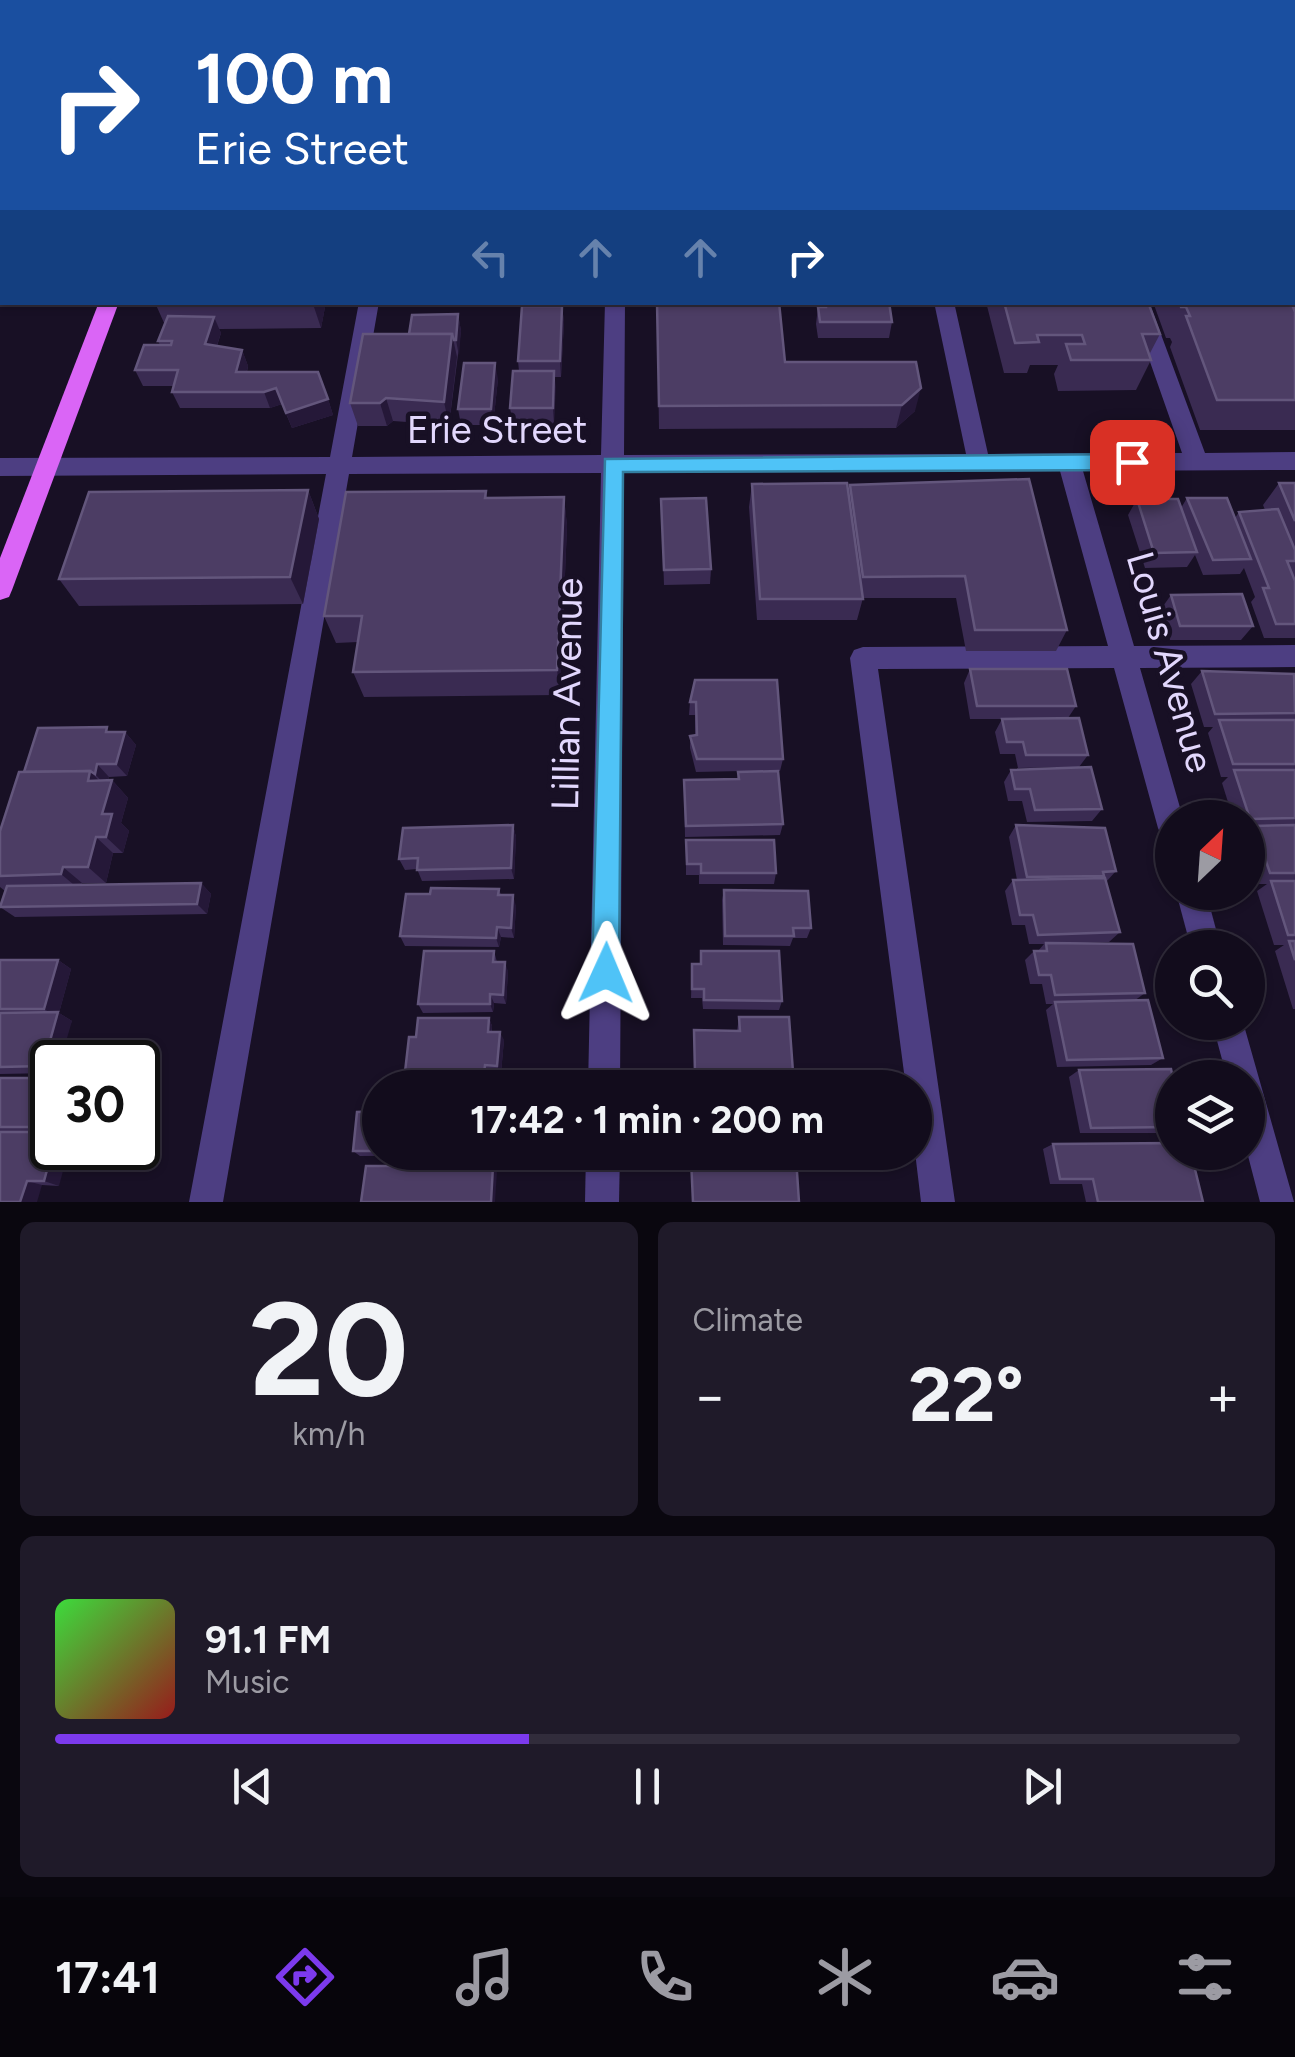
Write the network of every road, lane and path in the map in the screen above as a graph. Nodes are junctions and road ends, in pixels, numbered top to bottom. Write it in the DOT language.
graph roads {
  1 [pos="108,305"];
  2 [pos="368,305"];
  3 [pos="615,305"];
  4 [pos="945,305"];
  5 [pos="1140,305"];
  6 [pos="1068,462"];
  7 [pos="1197,462"];
  8 [pos="1295,462"];
  9 [pos="979,463"];
  10 [pos="612,464"];
  11 [pos="341,466"];
  12 [pos="0,467"];
  13 [pos="47,467"];
  14 [pos="0,590"];
  15 [pos="1124,656"];
  16 [pos="1295,656"];
  17 [pos="1164,800"];
  18 [pos="604,1070"];
  19 [pos="1265,1156"];
  20 [pos="603,1170"];
  21 [pos="206,1202"];
  22 [pos="602,1202"];
  23 [pos="938,1202"];
  24 [pos="1278,1202"];
  1 -- 13 [label="main road"];
  2 -- 11 [label="street"];
  3 -- 10 [label="street, Lillian Avenue"];
  4 -- 9 [label="street"];
  5 -- 7 [label="street"];
  6 -- 7 [label="street, Erie Street"];
  6 -- 9 [label="street, Erie Street"];
  6 -- 15 [label="street, Louis Avenue"];
  7 -- 8 [label="street, Erie Street"];
  9 -- 10 [label="street, Erie Street"];
  10 -- 11 [label="street, Erie Street"];
  10 -- 18 [label="street, Lillian Avenue"];
  11 -- 13 [label="street, Erie Street"];
  11 -- 21 [label="street"];
  12 -- 13 [label="street, Erie Street"];
  13 -- 14 [label="main road"];
  15 -- 16 [label="street"];
  15 -- 17 [label="street, Louis Avenue"];
  15 -- 23 [label="street"];
  19 -- 24 [label="street"];
  20 -- 22 [label="street"];
}
